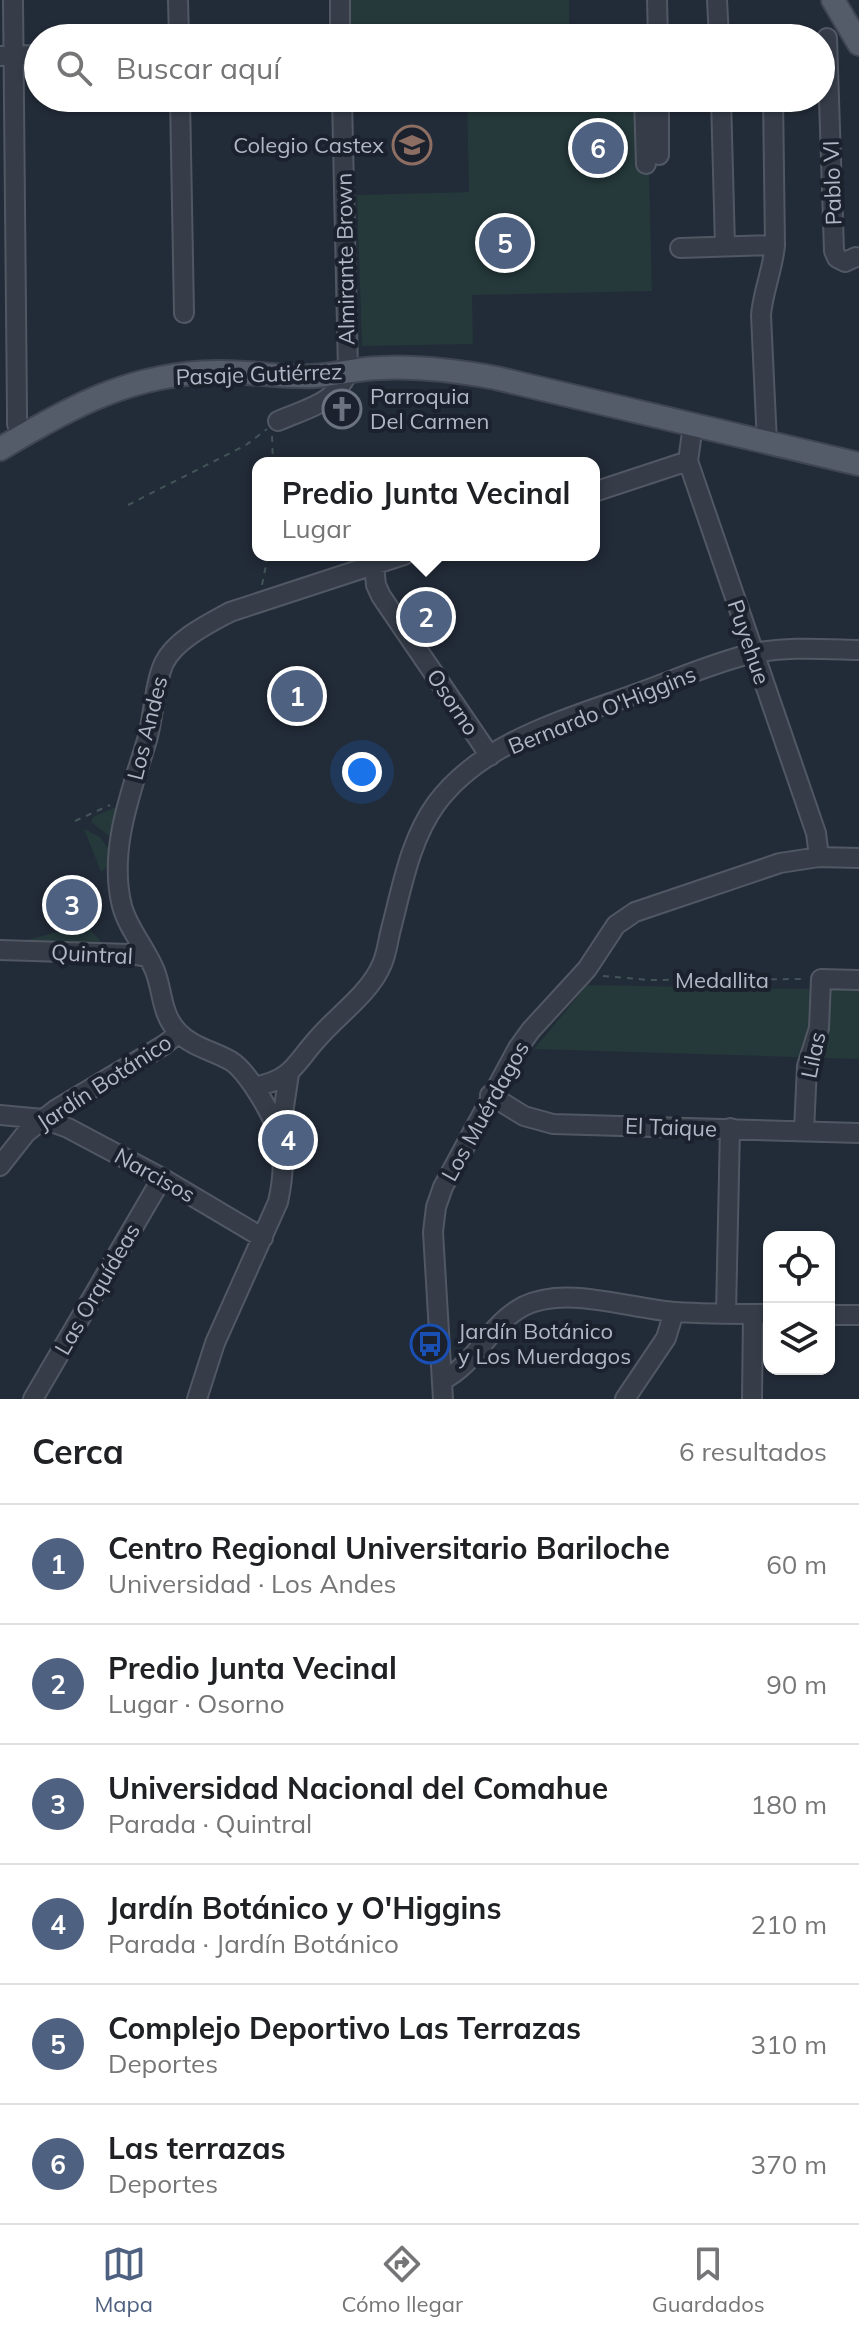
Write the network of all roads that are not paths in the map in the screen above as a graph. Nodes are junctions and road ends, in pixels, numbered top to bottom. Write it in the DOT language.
graph roads {
  1 [pos="13,0"];
  2 [pos="178,0"];
  3 [pos="340,0"];
  4 [pos="657,0"];
  5 [pos="717,0"];
  6 [pos="833,0"];
  7 [pos="179,24"];
  8 [pos="340,24"];
  9 [pos="658,24"];
  10 [pos="718,24"];
  11 [pos="835,38"];
  12 [pos="858,39"];
  13 [pos="7,56"];
  14 [pos="180,112"];
  15 [pos="342,112"];
  16 [pos="646,112"];
  17 [pos="658,112"];
  18 [pos="721,112"];
  19 [pos="773,112"];
  20 [pos="827,112"];
  21 [pos="775,245"];
  22 [pos="725,246"];
  23 [pos="680,248"];
  24 [pos="856,257"];
  25 [pos="8,275"];
  26 [pos="184,313"];
  27 [pos="348,371"];
  28 [pos="278,421"];
  29 [pos="693,425"];
  30 [pos="13,429"];
  31 [pos="767,443"];
  32 [pos="0,449"];
  33 [pos="688,461"];
  34 [pos="859,464"];
  35 [pos="600,490"];
  36 [pos="386,561"];
  37 [pos="374,565"];
  38 [pos="859,650"];
  39 [pos="753,654"];
  40 [pos="490,756"];
  41 [pos="819,857"];
  42 [pos="859,858"];
  43 [pos="0,950"];
  44 [pos="147,957"];
  45 [pos="859,980"];
  46 [pos="179,1033"];
  47 [pos="289,1074"];
  48 [pos="254,1087"];
  49 [pos="490,1095"];
  50 [pos="0,1115"];
  51 [pos="43,1119"];
  52 [pos="730,1128"];
  53 [pos="804,1131"];
  54 [pos="280,1133"];
  55 [pos="859,1133"];
  56 [pos="0,1166"];
  57 [pos="162,1178"];
  58 [pos="263,1238"];
  59 [pos="674,1312"];
  60 [pos="726,1313"];
  61 [pos="761,1314"];
  62 [pos="835,1315"];
  63 [pos="859,1315"];
  64 [pos="443,1390"];
  65 [pos="33,1399"];
  66 [pos="197,1399"];
  67 [pos="625,1399"];
  68 [pos="752,1399"];
  1 -- 13 [label="street"];
  2 -- 7 [label="street"];
  3 -- 8 [label="street"];
  4 -- 9 [label="street"];
  5 -- 10 [label="street"];
  6 -- 12 [label="main road"];
  11 -- 12 [label="street"];
  13 -- 25 [label="street"];
  14 -- 26 [label="street"];
  15 -- 27 [label="street, Almirante Brown"];
  16 -- 17 [label="street"];
  18 -- 22 [label="street"];
  19 -- 21 [label="street"];
  20 -- 24 [label="street, Pablo VI"];
  21 -- 22 [label="street"];
  21 -- 31 [label="street"];
  22 -- 23 [label="street"];
  25 -- 30 [label="street"];
  27 -- 28 [label="street"];
  27 -- 29 [label="main road, Pasaje Gutiérrez"];
  27 -- 30 [label="main road, Pasaje Gutiérrez"];
  29 -- 31 [label="main road, Pasaje Gutiérrez"];
  29 -- 33 [label="street, Puyehue"];
  30 -- 32 [label="main road, Pasaje Gutiérrez"];
  31 -- 34 [label="main road, Pasaje Gutiérrez"];
  33 -- 35 [label="street"];
  33 -- 39 [label="street, Puyehue"];
  36 -- 37 [label="street, Los Andes"];
  37 -- 40 [label="street, Osorno"];
  37 -- 44 [label="street, Los Andes"];
  38 -- 39 [label="street, Bernardo O'Higgins"];
  39 -- 40 [label="street, Bernardo O'Higgins"];
  39 -- 41 [label="street, Puyehue"];
  40 -- 47 [label="street, Bernardo O'Higgins"];
  41 -- 42 [label="street, Los Muérdagos"];
  41 -- 49 [label="street, Los Muérdagos"];
  43 -- 44 [label="street, Quintral"];
  44 -- 46 [label="street, Quintral"];
  45 -- 53 [label="street, Lilas"];
  46 -- 48 [label="street, Jardín Botánico"];
  46 -- 51 [label="street, Jardín Botánico"];
  47 -- 48 [label="street"];
  47 -- 54 [label="street, Bernardo O'Higgins"];
  48 -- 54 [label="street, Jardín Botánico"];
  49 -- 52 [label="street, El Taique"];
  49 -- 64 [label="street, Los Muérdagos"];
  50 -- 51 [label="street, Narcisos"];
  51 -- 56 [label="street, Jardín Botánico"];
  51 -- 57 [label="street, Narcisos"];
  52 -- 53 [label="street, El Taique"];
  52 -- 60 [label="street"];
  53 -- 55 [label="street, El Taique"];
  54 -- 58 [label="street, Jardín Botánico"];
  57 -- 58 [label="street, Narcisos"];
  57 -- 65 [label="street, Las Orquídeas"];
  58 -- 66 [label="street, Jardín Botánico"];
  59 -- 60 [label="street"];
  59 -- 64 [label="street"];
  59 -- 67 [label="street"];
  60 -- 61 [label="street"];
  61 -- 68 [label="street"];
  62 -- 63 [label="street"];
}
